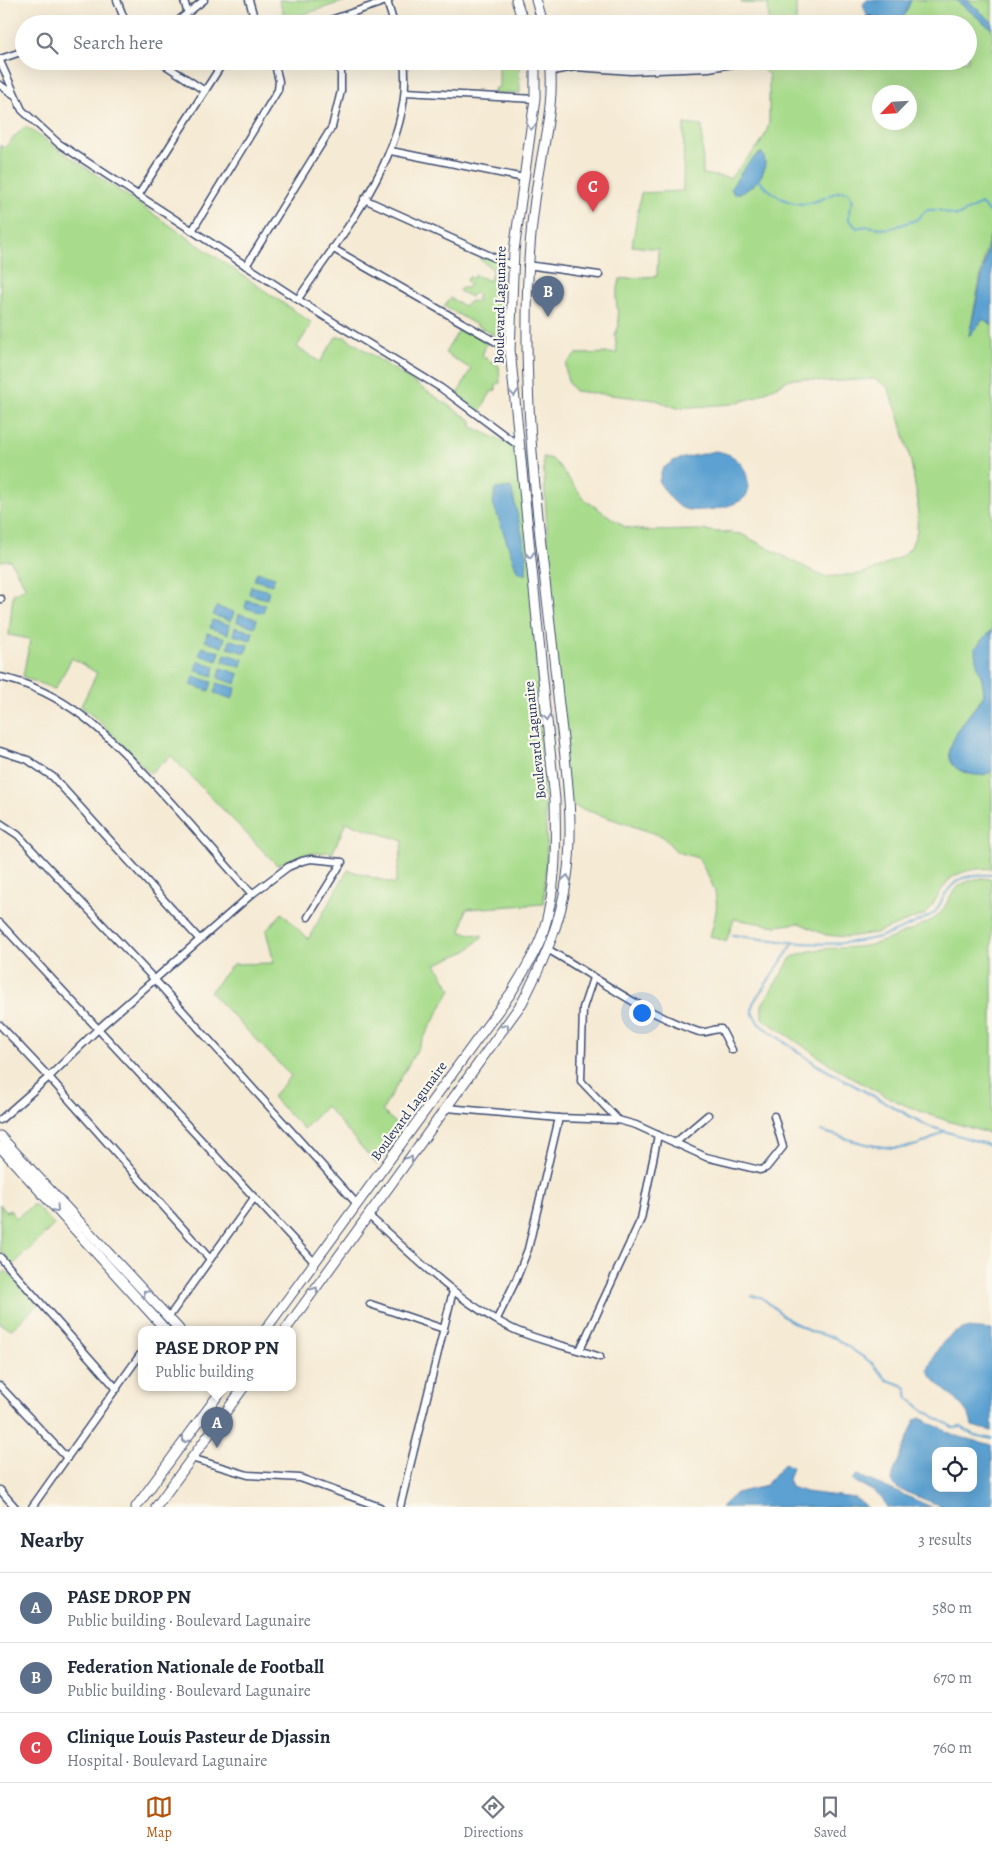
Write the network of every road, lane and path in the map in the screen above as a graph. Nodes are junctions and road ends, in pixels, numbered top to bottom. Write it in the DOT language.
graph roads {
  1 [pos="117,0"];
  2 [pos="184,0"];
  3 [pos="204,0"];
  4 [pos="248,0"];
  5 [pos="388,0"];
  6 [pos="516,0"];
  7 [pos="536,0"];
  8 [pos="187,11"];
  9 [pos="123,15"];
  10 [pos="183,15"];
  11 [pos="253,15"];
  12 [pos="348,15"];
  13 [pos="392,15"];
  14 [pos="521,15"];
  15 [pos="540,15"];
  16 [pos="15,54"];
  17 [pos="0,60"];
  18 [pos="173,70"];
  19 [pos="218,70"];
  20 [pos="276,70"];
  21 [pos="341,70"];
  22 [pos="404,70"];
  23 [pos="535,70"];
  24 [pos="558,70"];
  25 [pos="617,70"];
  26 [pos="657,70"];
  27 [pos="552,71"];
  28 [pos="2,72"];
  29 [pos="0,85"];
  30 [pos="205,90"];
  31 [pos="405,92"];
  32 [pos="14,95"];
  33 [pos="535,99"];
  34 [pos="391,151"];
  35 [pos="524,178"];
  36 [pos="138,196"];
  37 [pos="364,199"];
  38 [pos="192,231"];
  39 [pos="332,248"];
  40 [pos="527,265"];
  41 [pos="246,266"];
  42 [pos="513,266"];
  43 [pos="599,275"];
  44 [pos="298,299"];
  45 [pos="510,350"];
  46 [pos="519,446"];
  47 [pos="0,678"];
  48 [pos="0,751"];
  49 [pos="0,822"];
  50 [pos="252,894"];
  51 [pos="308,917"];
  52 [pos="0,923"];
  53 [pos="200,940"];
  54 [pos="549,950"];
  55 [pos="593,978"];
  56 [pos="155,980"];
  57 [pos="0,1025"];
  58 [pos="98,1029"];
  59 [pos="732,1050"];
  60 [pos="49,1077"];
  61 [pos="447,1108"];
  62 [pos="708,1115"];
  63 [pos="774,1116"];
  64 [pos="559,1118"];
  65 [pos="0,1120"];
  66 [pos="618,1120"];
  67 [pos="0,1136"];
  68 [pos="658,1136"];
  69 [pos="675,1143"];
  70 [pos="0,1147"];
  71 [pos="254,1198"];
  72 [pos="357,1204"];
  73 [pos="369,1216"];
  74 [pos="0,1258"];
  75 [pos="210,1259"];
  76 [pos="315,1263"];
  77 [pos="453,1291"];
  78 [pos="370,1304"];
  79 [pos="168,1318"];
  80 [pos="497,1319"];
  81 [pos="159,1326"];
  82 [pos="176,1326"];
  83 [pos="268,1326"];
  84 [pos="288,1326"];
  85 [pos="444,1329"];
  86 [pos="580,1350"];
  87 [pos="600,1357"];
  88 [pos="138,1358"];
  89 [pos="0,1386"];
  90 [pos="117,1389"];
  91 [pos="218,1391"];
  92 [pos="222,1391"];
  93 [pos="240,1391"];
  94 [pos="231,1404"];
  95 [pos="66,1458"];
  96 [pos="191,1458"];
  97 [pos="0,1490"];
  98 [pos="16,1507"];
  99 [pos="32,1507"];
  100 [pos="136,1507"];
  101 [pos="156,1507"];
  102 [pos="380,1507"];
  103 [pos="400,1507"];
  1 -- 9 [label="street"];
  2 -- 8 [label="street"];
  3 -- 8 [label="street"];
  4 -- 11 [label="street"];
  5 -- 12 [label="street"];
  5 -- 13 [label="street"];
  6 -- 14 [label="main road"];
  7 -- 15 [label="main road"];
  8 -- 10 [label="street"];
  16 -- 17 [label="street"];
  17 -- 28 [label="street"];
  18 -- 30 [label="street"];
  19 -- 30 [label="street"];
  20 -- 38 [label="street"];
  21 -- 41 [label="street"];
  22 -- 31 [label="street"];
  23 -- 33 [label="main road, Boulevard Lagunaire"];
  24 -- 27 [label="street"];
  25 -- 26 [label="street"];
  27 -- 40 [label="main road, Boulevard Lagunaire"];
  28 -- 32 [label="street"];
  29 -- 32 [label="street"];
  30 -- 36 [label="street"];
  31 -- 33 [label="street"];
  31 -- 34 [label="street"];
  32 -- 36 [label="street"];
  33 -- 35 [label="main road, Boulevard Lagunaire, one-way"];
  34 -- 35 [label="street"];
  34 -- 37 [label="street"];
  35 -- 42 [label="main road, Boulevard Lagunaire"];
  36 -- 38 [label="street"];
  37 -- 39 [label="street"];
  37 -- 42 [label="street"];
  38 -- 41 [label="street"];
  39 -- 44 [label="street"];
  39 -- 45 [label="street"];
  40 -- 43 [label="street"];
  54 -- 40 [label="main road, Boulevard Lagunaire, one-way"];
  41 -- 44 [label="street"];
  42 -- 45 [label="main road, Boulevard Lagunaire"];
  44 -- 46 [label="street"];
  45 -- 46 [label="main road, Boulevard Lagunaire, one-way"];
  46 -- 72 [label="main road, Boulevard Lagunaire, one-way"];
  47 -- 50 [label="street"];
  48 -- 53 [label="street"];
  49 -- 56 [label="street"];
  50 -- 51 [label="street"];
  50 -- 53 [label="street"];
  52 -- 58 [label="street"];
  53 -- 56 [label="street"];
  54 -- 55 [label="street"];
  61 -- 54 [label="main road, Boulevard Lagunaire, one-way"];
  55 -- 59 [label="street"];
  55 -- 66 [label="street"];
  56 -- 58 [label="street"];
  56 -- 72 [label="street"];
  57 -- 60 [label="street"];
  58 -- 60 [label="street"];
  58 -- 71 [label="street"];
  60 -- 65 [label="street"];
  60 -- 75 [label="street"];
  61 -- 64 [label="street"];
  73 -- 61 [label="main road, Boulevard Lagunaire, one-way"];
  62 -- 69 [label="street"];
  63 -- 69 [label="street"];
  64 -- 66 [label="street"];
  64 -- 80 [label="street"];
  66 -- 68 [label="street"];
  79 -- 67 [label="main road, one-way"];
  68 -- 69 [label="street"];
  68 -- 86 [label="street"];
  70 -- 81 [label="main road, one-way"];
  71 -- 75 [label="street"];
  71 -- 76 [label="street"];
  72 -- 76 [label="main road, Boulevard Lagunaire"];
  73 -- 77 [label="street"];
  84 -- 73 [label="main road, Boulevard Lagunaire, one-way"];
  74 -- 90 [label="street"];
  75 -- 79 [label="street"];
  76 -- 83 [label="main road, Boulevard Lagunaire"];
  77 -- 80 [label="street"];
  77 -- 85 [label="street"];
  78 -- 85 [label="street"];
  79 -- 82 [label="main road"];
  80 -- 86 [label="street"];
  85 -- 103 [label="street"];
  86 -- 87 [label="street"];
  88 -- 90 [label="street"];
  89 -- 95 [label="street"];
  90 -- 95 [label="street"];
  91 -- 100 [label="main road, one-way"];
  92 -- 94 [label="main road"];
  93 -- 94 [label="main road"];
  94 -- 96 [label="main road"];
  95 -- 99 [label="street"];
  96 -- 101 [label="main road"];
  96 -- 102 [label="street"];
  97 -- 98 [label="street"];
}
